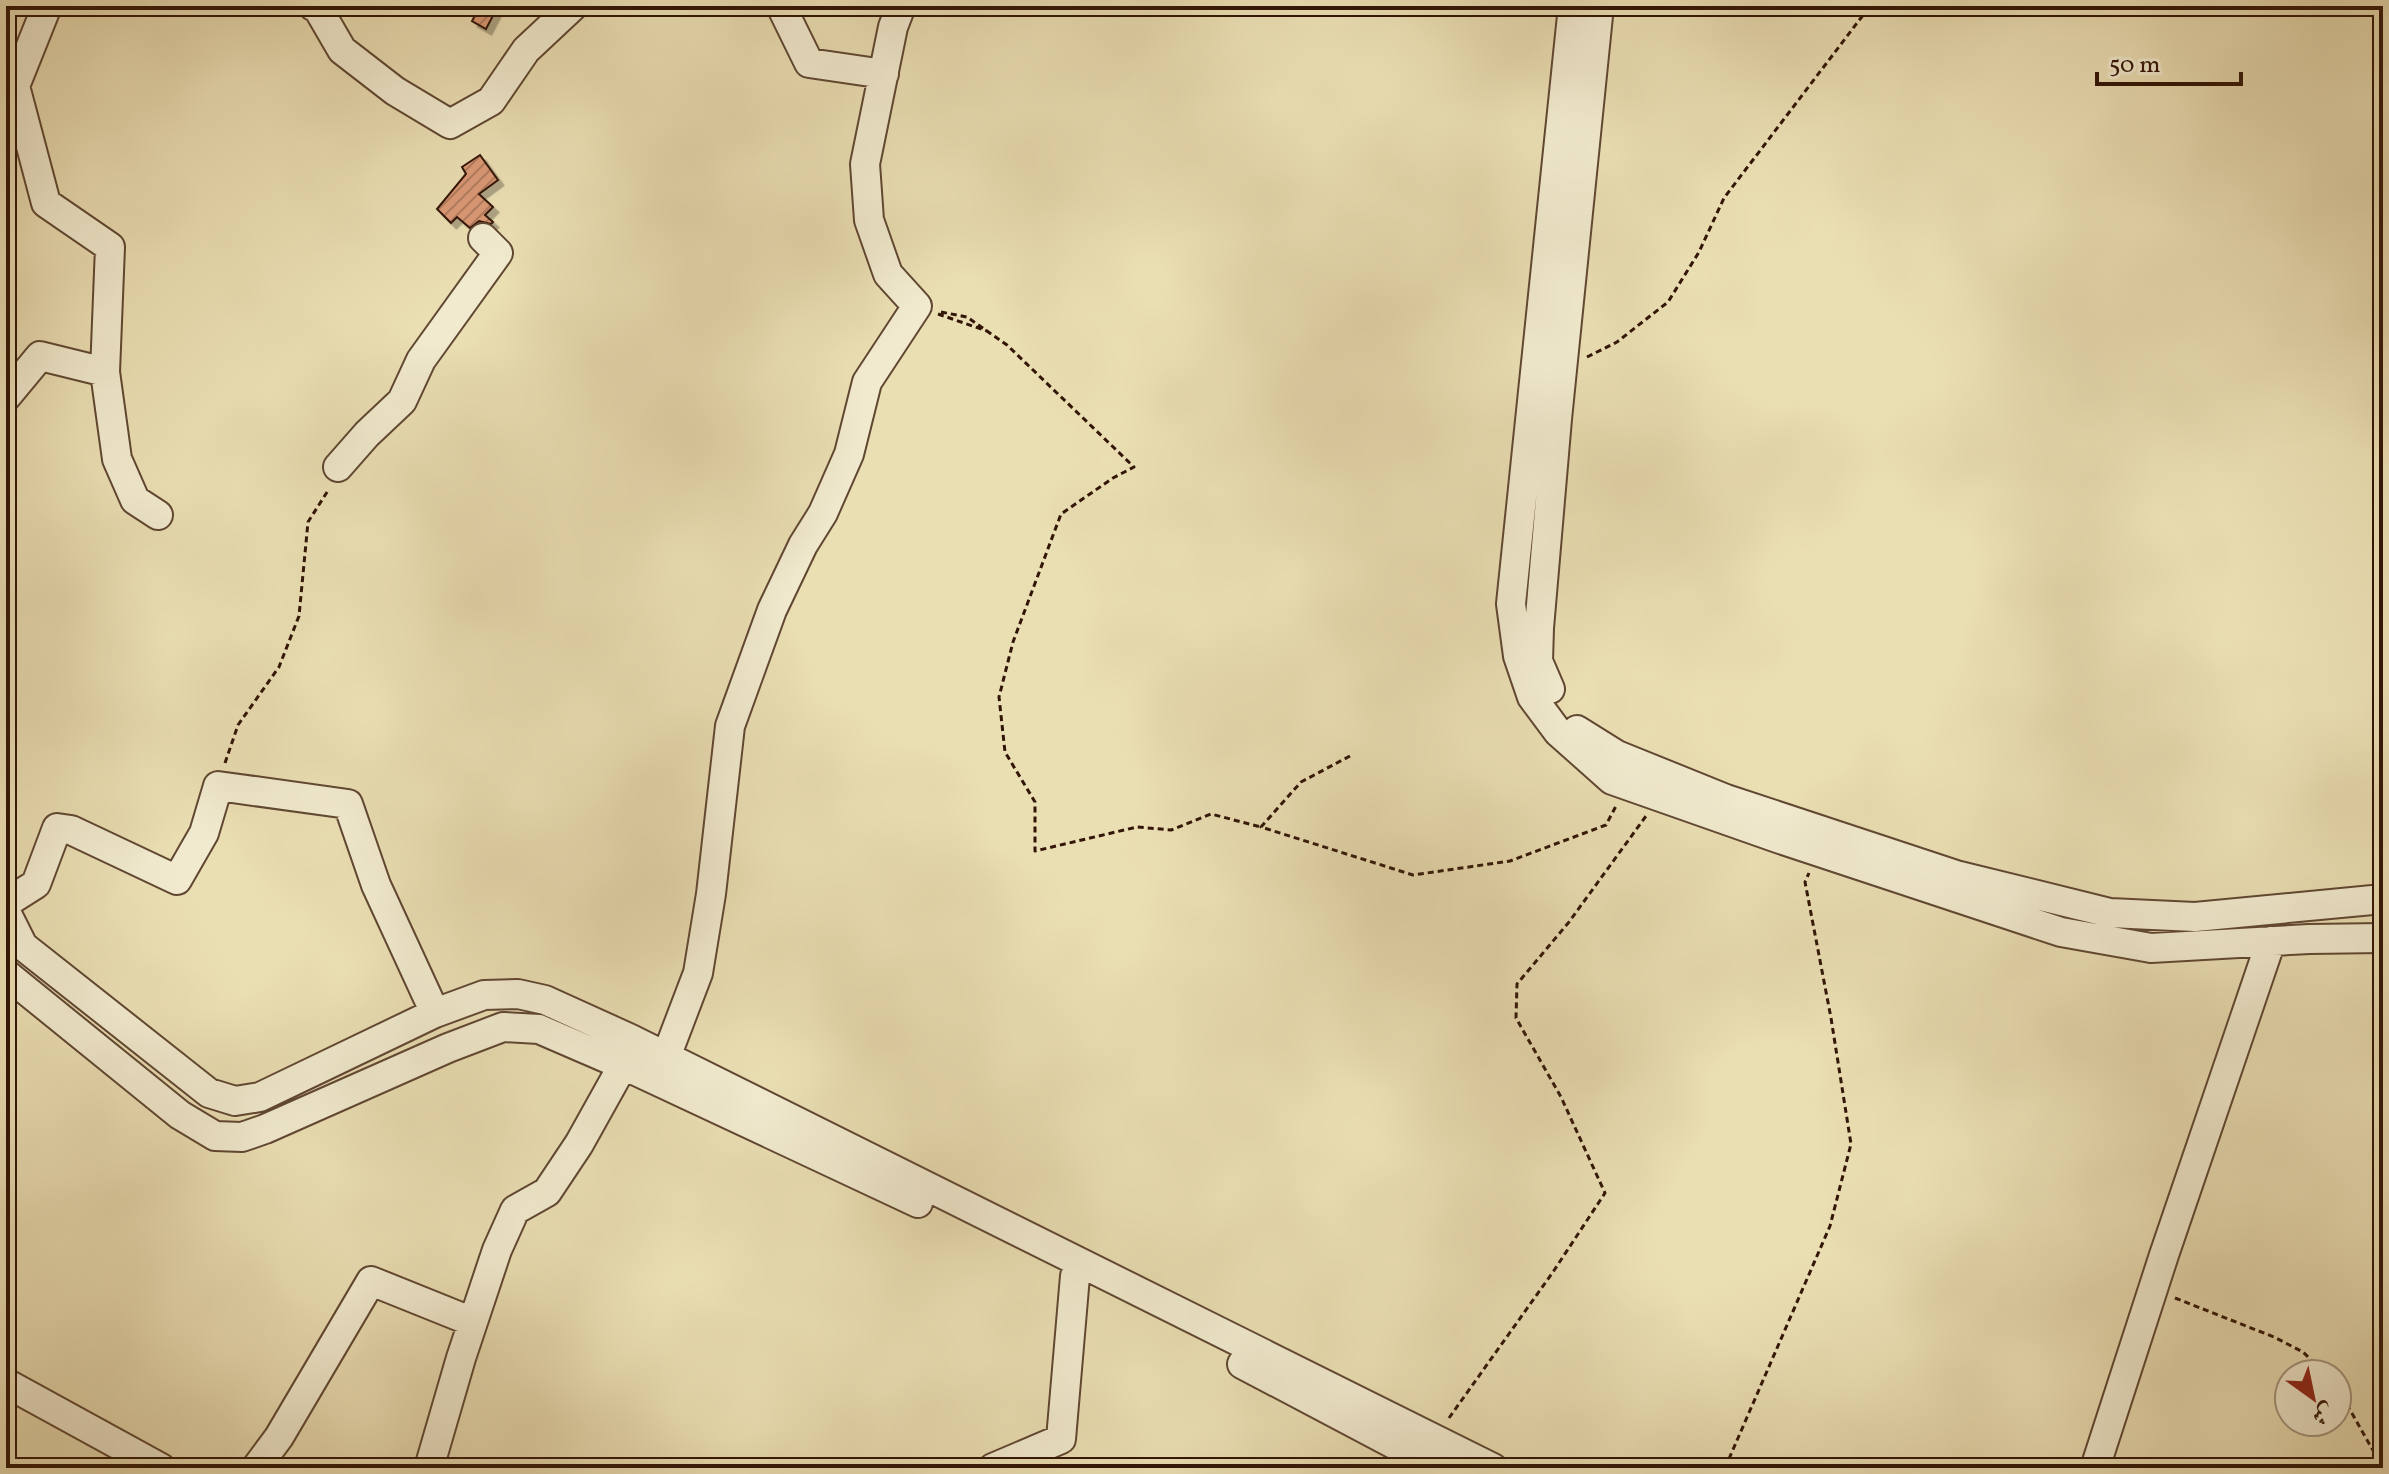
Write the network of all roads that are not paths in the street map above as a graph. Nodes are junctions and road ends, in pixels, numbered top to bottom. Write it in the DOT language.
graph roads {
  1 [pos="47,6"];
  2 [pos="313,6"];
  3 [pos="573,6"];
  4 [pos="781,6"];
  5 [pos="901,6"];
  6 [pos="1573,6"];
  7 [pos="1599,6"];
  8 [pos="884,74"];
  9 [pos="11,86"];
  10 [pos="483,238"];
  11 [pos="105,372"];
  12 [pos="6,397"];
  13 [pos="338,467"];
  14 [pos="158,515"];
  15 [pos="2383,899"];
  16 [pos="6,903"];
  17 [pos="6,912"];
  18 [pos="2383,938"];
  19 [pos="2271,941"];
  20 [pos="6,974"];
  21 [pos="435,1013"];
  22 [pos="666,1057"];
  23 [pos="623,1065"];
  24 [pos="1075,1276"];
  25 [pos="473,1322"];
  26 [pos="6,1383"];
  27 [pos="1439,1454"];
  28 [pos="161,1468"];
  29 [pos="256,1468"];
  30 [pos="429,1468"];
  31 [pos="993,1468"];
  32 [pos="1493,1468"];
  33 [pos="2095,1468"];
  1 -- 9 [label="street"];
  2 -- 3 [label="street"];
  4 -- 8 [label="street"];
  5 -- 8 [label="street"];
  6 -- 19 [label="street"];
  7 -- 15 [label="street"];
  8 -- 22 [label="street"];
  9 -- 11 [label="street"];
  10 -- 13 [label="street"];
  11 -- 12 [label="street"];
  11 -- 14 [label="street"];
  16 -- 21 [label="street"];
  17 -- 21 [label="street"];
  18 -- 19 [label="street"];
  19 -- 33 [label="street"];
  20 -- 23 [label="street"];
  21 -- 22 [label="street"];
  22 -- 27 [label="street"];
  23 -- 24 [label="street"];
  23 -- 25 [label="street"];
  24 -- 27 [label="street"];
  24 -- 31 [label="street"];
  25 -- 29 [label="street"];
  25 -- 30 [label="street"];
  26 -- 28 [label="street"];
  27 -- 32 [label="street"];
}
